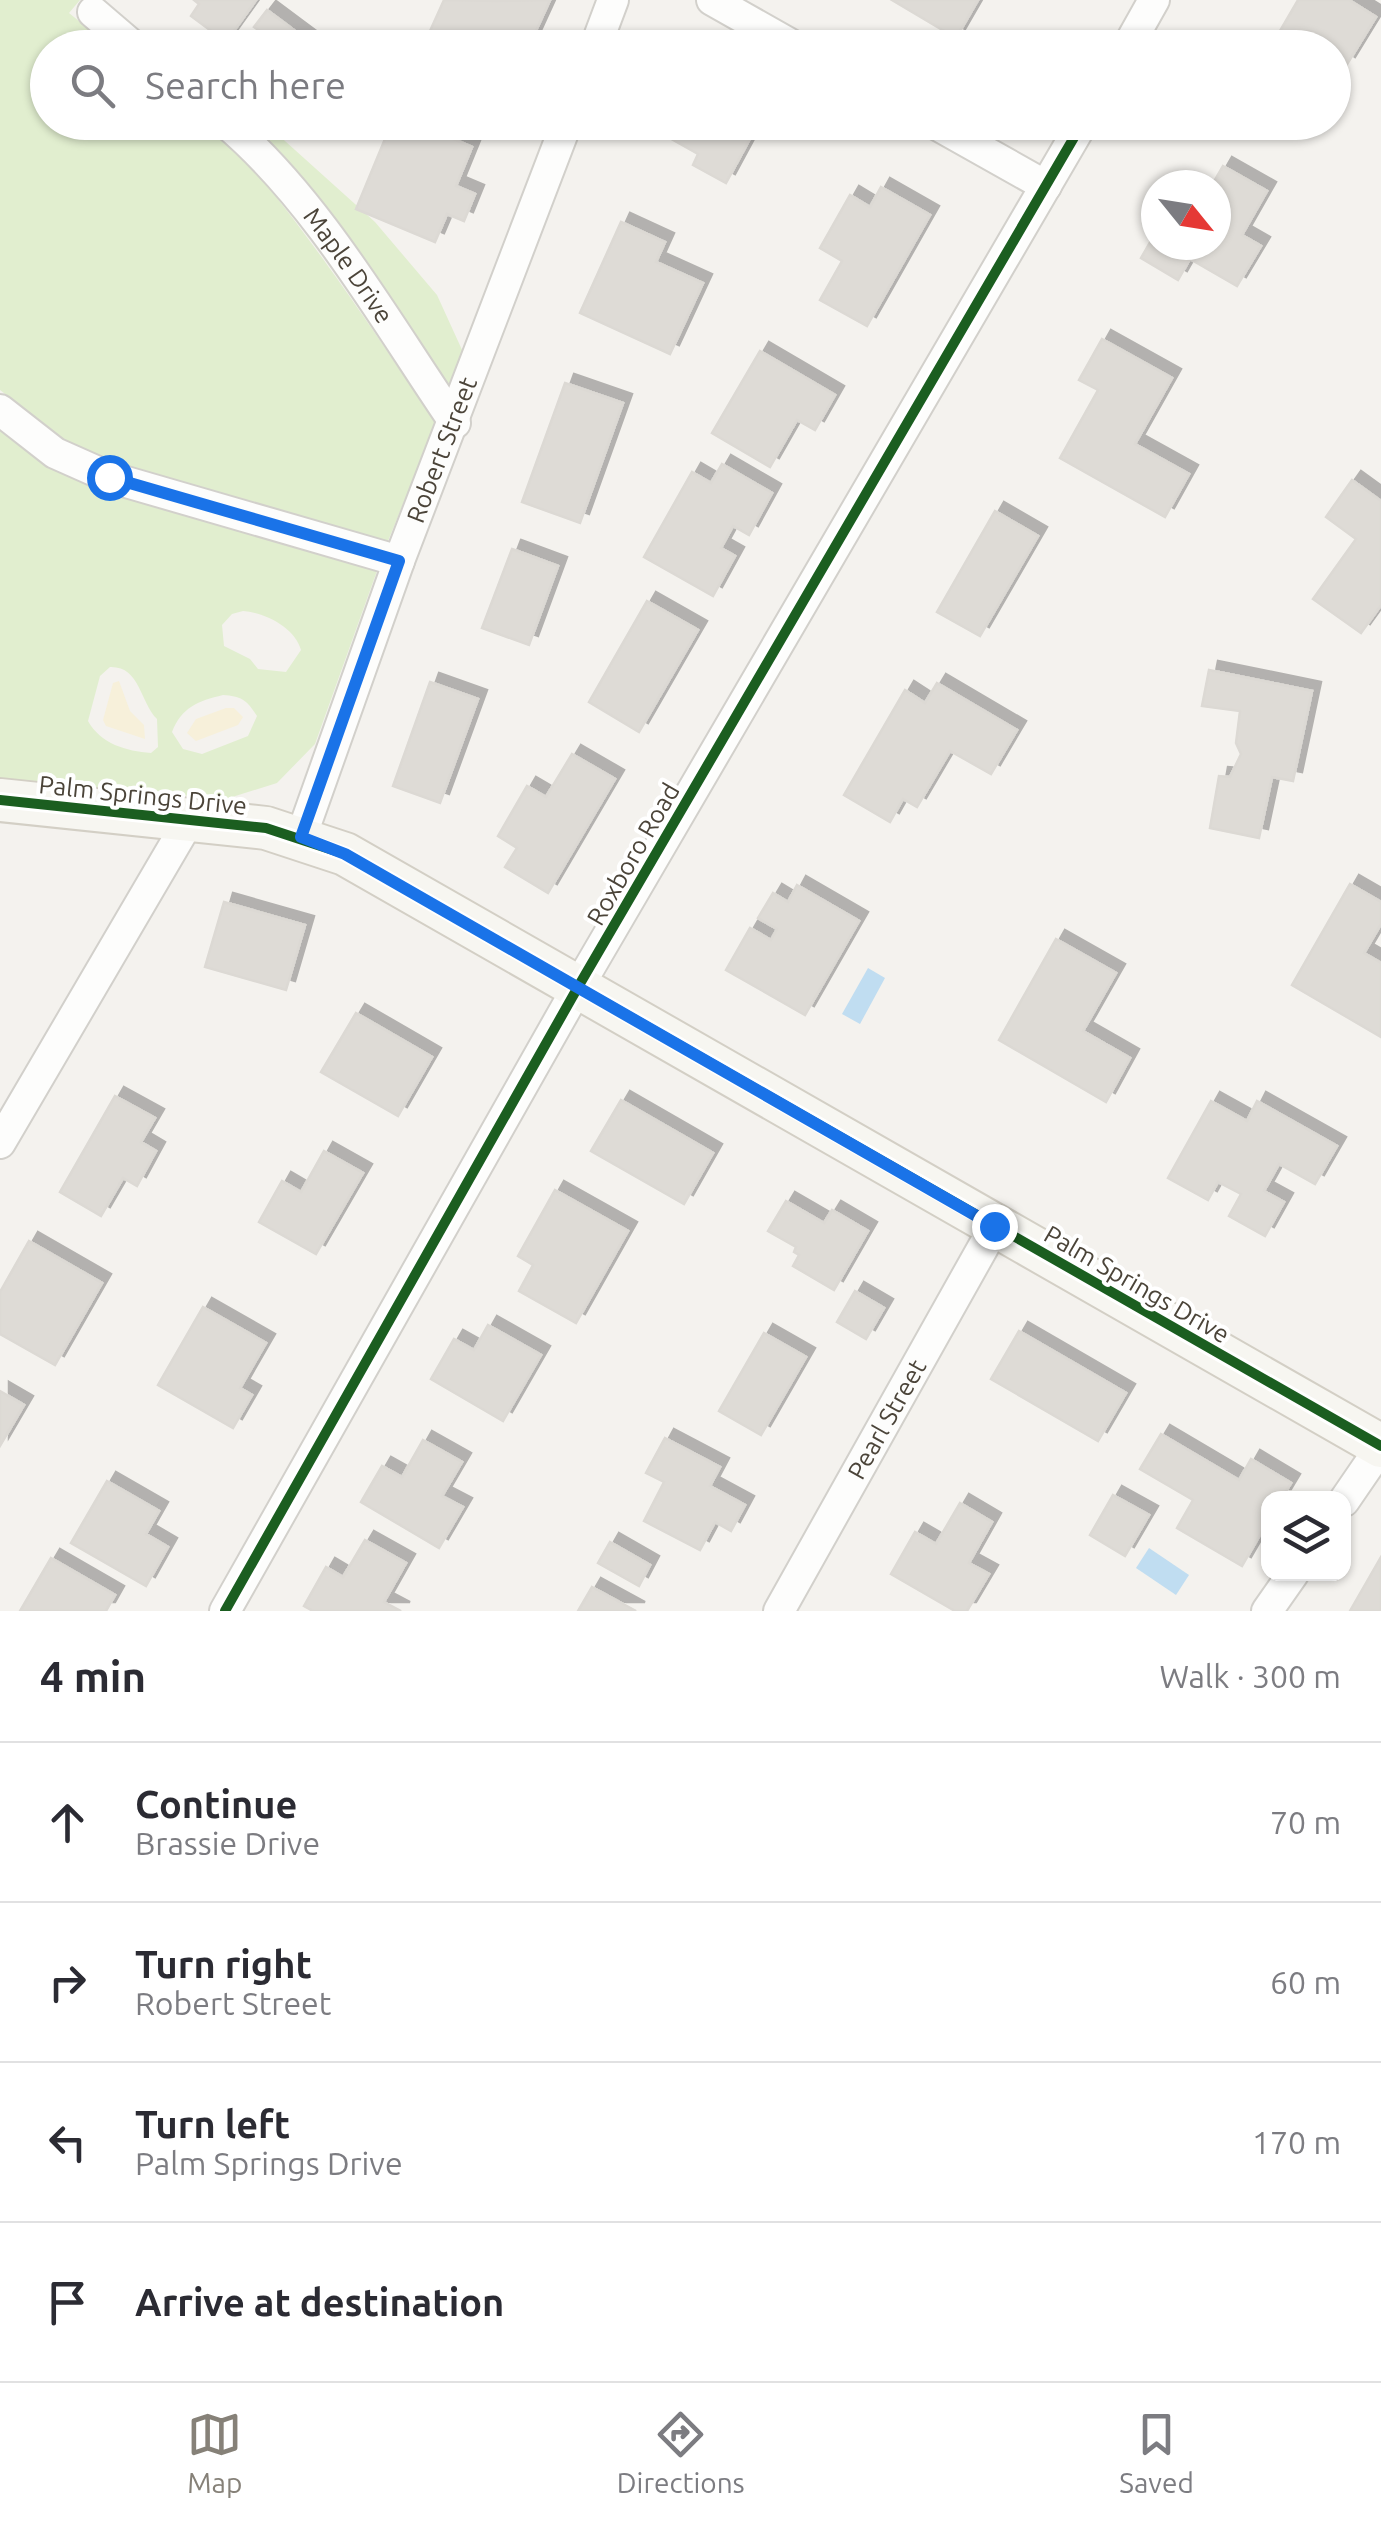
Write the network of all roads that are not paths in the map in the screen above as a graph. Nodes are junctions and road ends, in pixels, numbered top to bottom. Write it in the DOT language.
graph roads {
  1 [pos="613,0"];
  2 [pos="712,0"];
  3 [pos="1154,0"];
  4 [pos="93,12"];
  5 [pos="114,30"];
  6 [pos="602,30"];
  7 [pos="765,30"];
  8 [pos="1136,30"];
  9 [pos="246,140"];
  10 [pos="560,140"];
  11 [pos="964,140"];
  12 [pos="1073,140"];
  13 [pos="1046,186"];
  14 [pos="0,410"];
  15 [pos="456,423"];
  16 [pos="399,561"];
  17 [pos="0,800"];
  18 [pos="191,817"];
  19 [pos="301,837"];
  20 [pos="578,987"];
  21 [pos="0,1143"];
  22 [pos="994,1226"];
  23 [pos="1381,1446"];
  24 [pos="1351,1491"];
  25 [pos="1288,1581"];
  26 [pos="225,1611"];
  27 [pos="778,1611"];
  28 [pos="1267,1611"];
  1 -- 6 [label="street"];
  2 -- 7 [label="street"];
  3 -- 8 [label="street"];
  4 -- 5 [label="street"];
  9 -- 15 [label="street, Maple Drive"];
  10 -- 15 [label="street, Robert Street"];
  11 -- 13 [label="street"];
  12 -- 13 [label="street, Roxboro Road"];
  13 -- 20 [label="street, Roxboro Road"];
  14 -- 16 [label="street"];
  15 -- 16 [label="street, Robert Street"];
  16 -- 19 [label="street, Robert Street"];
  17 -- 18 [label="street, Palm Springs Drive"];
  18 -- 19 [label="street, Palm Springs Drive"];
  18 -- 21 [label="street"];
  19 -- 20 [label="street, Palm Springs Drive"];
  20 -- 22 [label="street, Palm Springs Drive"];
  20 -- 26 [label="street, Roxboro Road"];
  22 -- 23 [label="street, Palm Springs Drive"];
  22 -- 27 [label="street, Pearl Street"];
  23 -- 24 [label="street"];
  25 -- 28 [label="street"];
}
